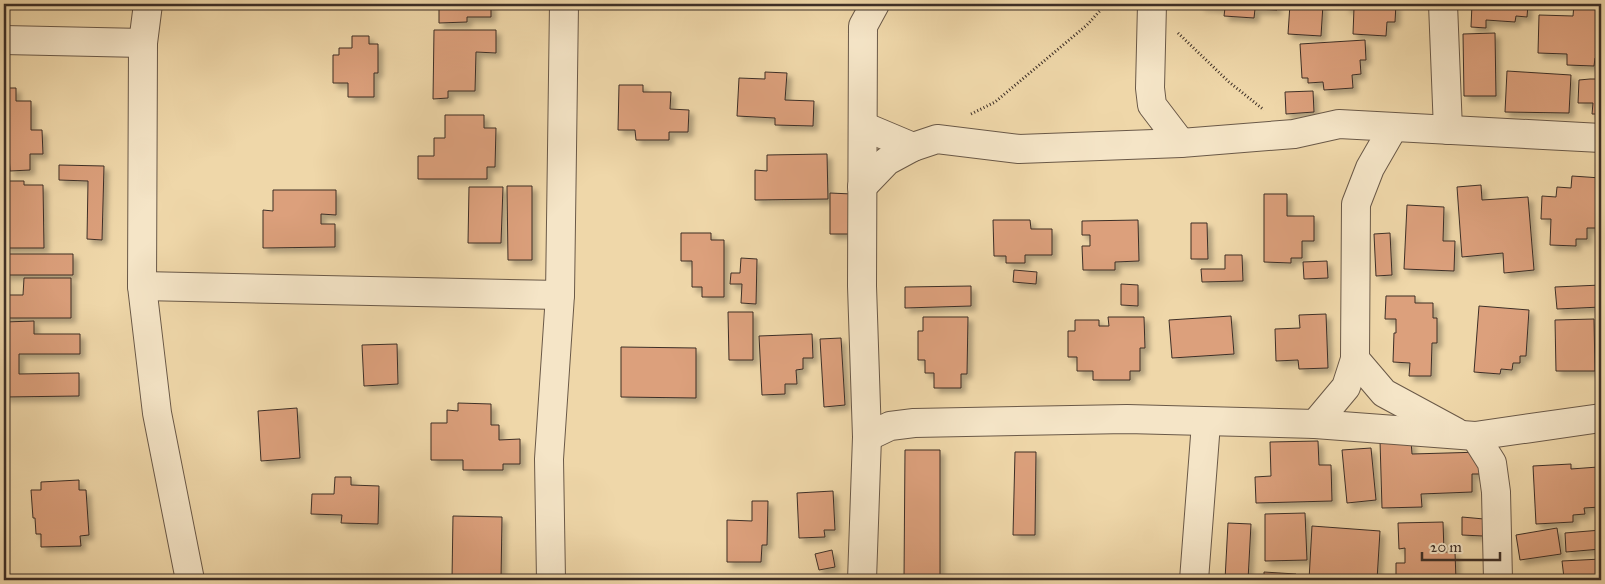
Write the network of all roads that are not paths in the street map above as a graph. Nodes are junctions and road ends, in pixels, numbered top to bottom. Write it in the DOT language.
graph roads {
  1 [pos="148,4"];
  2 [pos="564,4"];
  3 [pos="1443,4"];
  4 [pos="1152,7"];
  5 [pos="864,11"];
  6 [pos="4,40"];
  7 [pos="143,43"];
  8 [pos="862,126"];
  9 [pos="1393,128"];
  10 [pos="1448,130"];
  11 [pos="1601,138"];
  12 [pos="1181,143"];
  13 [pos="912,147"];
  14 [pos="862,187"];
  15 [pos="142,286"];
  16 [pos="560,295"];
  17 [pos="1355,359"];
  18 [pos="1601,418"];
  19 [pos="1206,423"];
  20 [pos="1315,424"];
  21 [pos="1468,435"];
  22 [pos="867,437"];
  23 [pos="190,580"];
  24 [pos="550,580"];
  25 [pos="862,580"];
  26 [pos="1194,580"];
  27 [pos="1498,580"];
  1 -- 7 [label="street"];
  2 -- 16 [label="street"];
  3 -- 10 [label="street"];
  4 -- 12 [label="street"];
  5 -- 8 [label="street"];
  6 -- 7 [label="street"];
  7 -- 15 [label="street"];
  8 -- 13 [label="street"];
  8 -- 14 [label="street"];
  9 -- 10 [label="street"];
  9 -- 12 [label="street"];
  9 -- 17 [label="street"];
  10 -- 11 [label="street"];
  12 -- 13 [label="street"];
  13 -- 14 [label="street"];
  14 -- 22 [label="street"];
  15 -- 16 [label="street"];
  15 -- 23 [label="street"];
  16 -- 24 [label="street"];
  17 -- 20 [label="street"];
  17 -- 21 [label="street"];
  18 -- 21 [label="street"];
  19 -- 20 [label="street"];
  19 -- 22 [label="street"];
  19 -- 26 [label="street"];
  20 -- 21 [label="street"];
  21 -- 27 [label="street"];
  22 -- 25 [label="street"];
}
